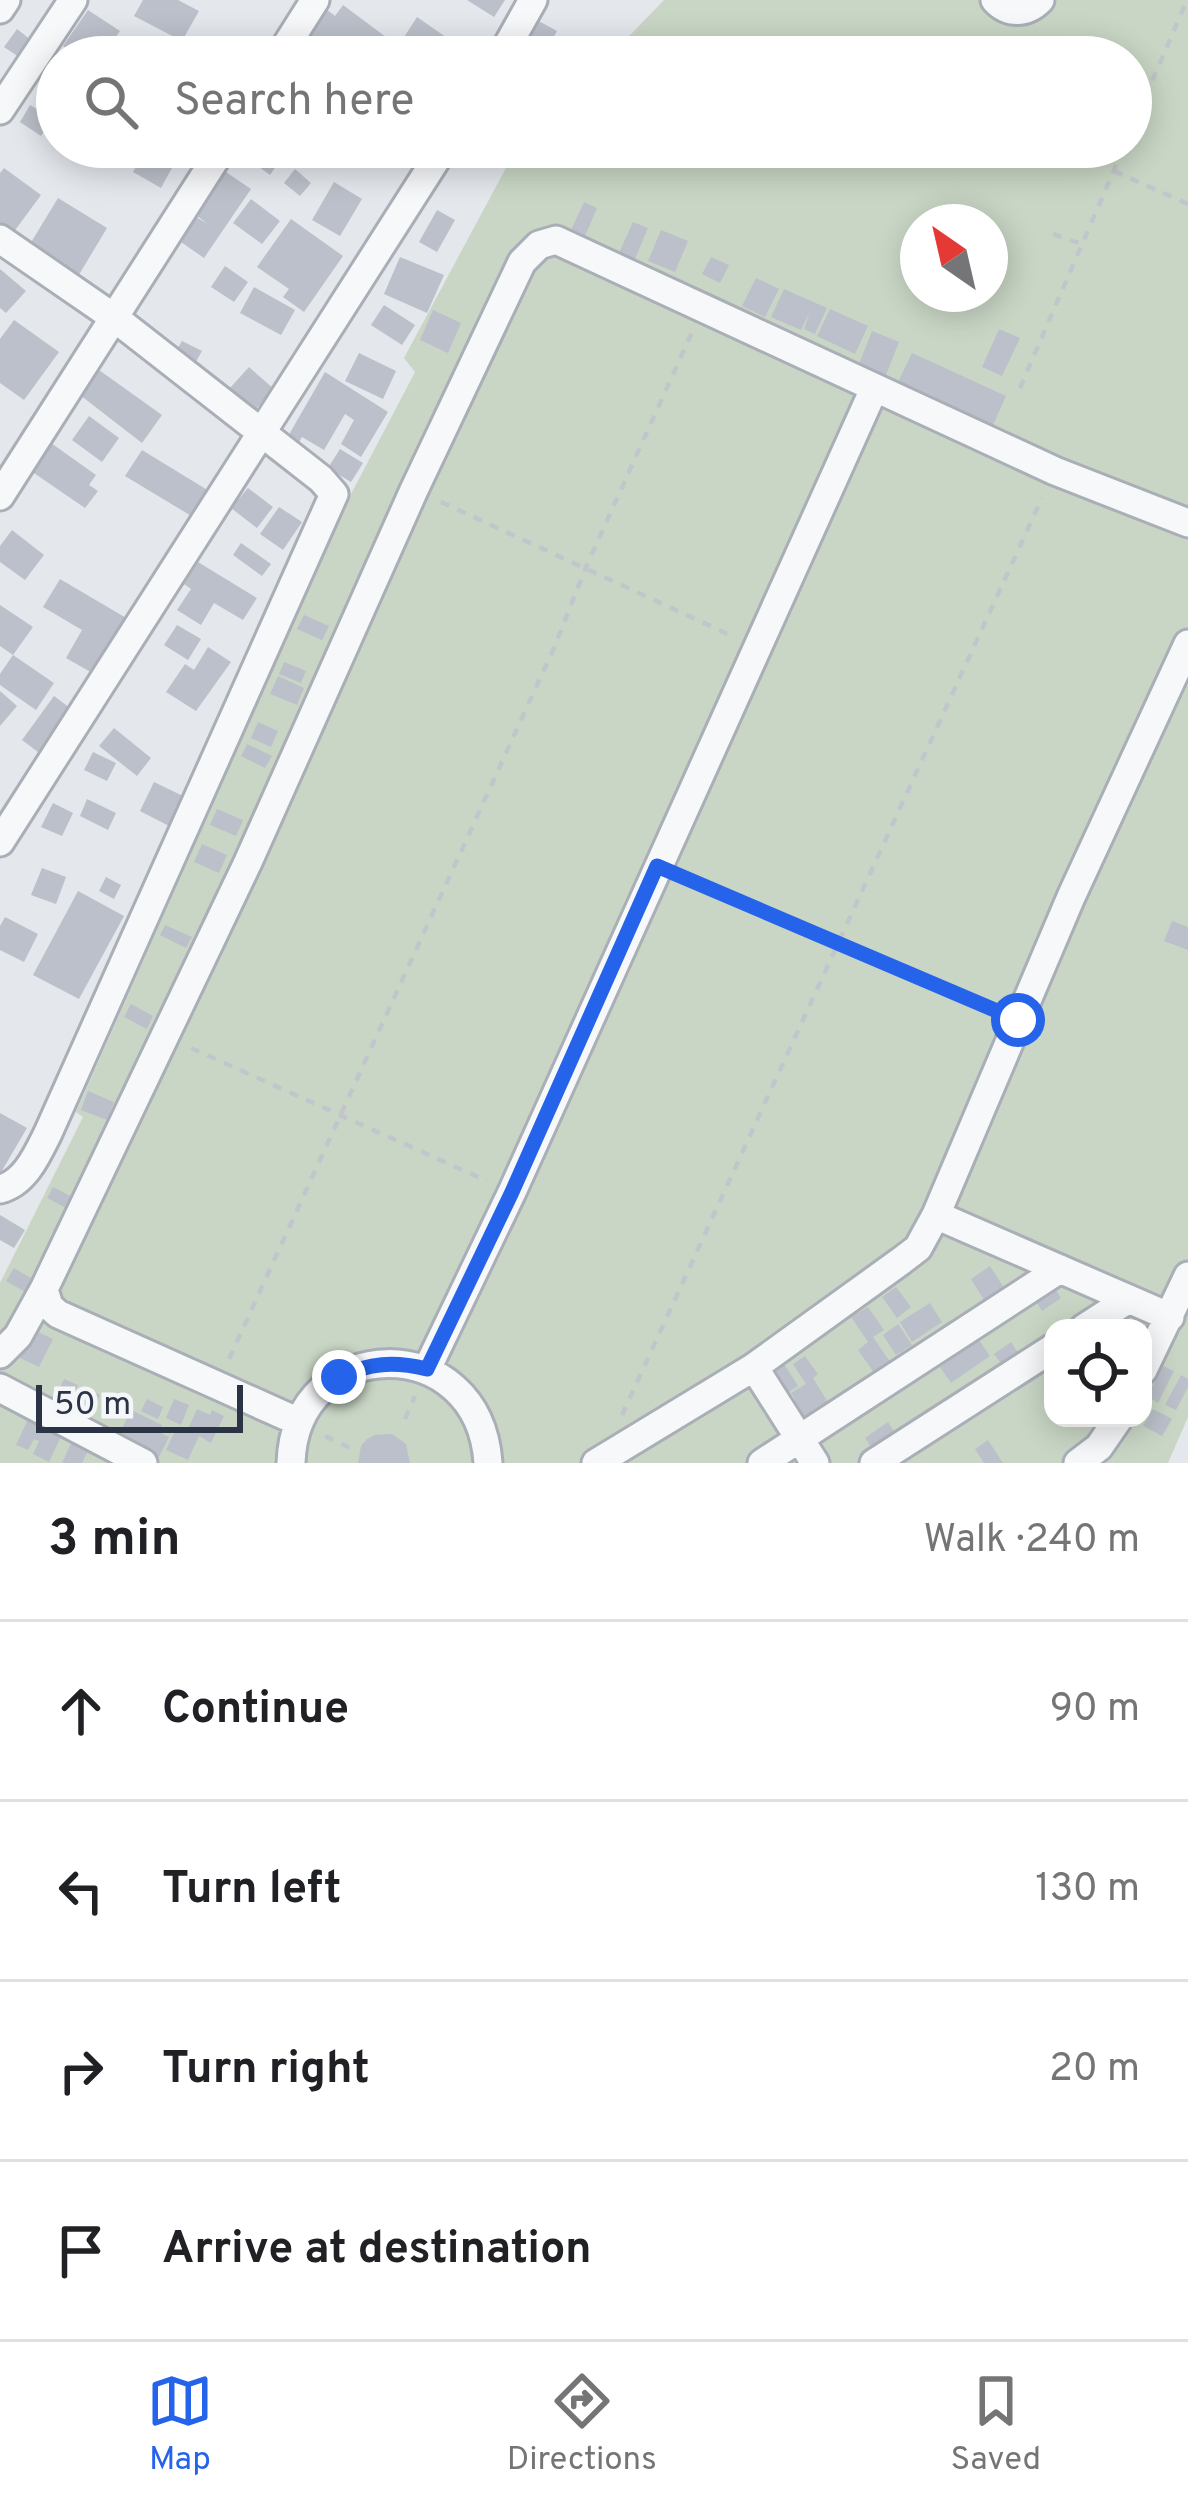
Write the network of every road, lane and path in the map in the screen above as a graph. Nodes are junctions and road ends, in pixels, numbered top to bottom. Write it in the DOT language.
graph roads {
  1 [pos="6,0"];
  2 [pos="73,0"];
  3 [pos="314,0"];
  4 [pos="533,0"];
  5 [pos="995,0"];
  6 [pos="1040,0"];
  7 [pos="1187,0"];
  8 [pos="0,9"];
  9 [pos="49,36"];
  10 [pos="292,36"];
  11 [pos="513,36"];
  12 [pos="36,56"];
  13 [pos="1152,81"];
  14 [pos="0,110"];
  15 [pos="210,168"];
  16 [pos="430,168"];
  17 [pos="1115,168"];
  18 [pos="1114,171"];
  19 [pos="1188,204"];
  20 [pos="1053,235"];
  21 [pos="0,239"];
  22 [pos="1082,244"];
  23 [pos="703,309"];
  24 [pos="116,319"];
  25 [pos="1020,388"];
  26 [pos="874,389"];
  27 [pos="260,431"];
  28 [pos="1054,471"];
  29 [pos="414,490"];
  30 [pos="0,496"];
  31 [pos="1188,523"];
  32 [pos="586,567"];
  33 [pos="1188,644"];
  34 [pos="755,646"];
  35 [pos="0,842"];
  36 [pos="657,866"];
  37 [pos="842,942"];
  38 [pos="1018,1020"];
  39 [pos="164,1036"];
  40 [pos="339,1117"];
  41 [pos="0,1189"];
  42 [pos="512,1192"];
  43 [pos="936,1215"];
  44 [pos="1060,1269"];
  45 [pos="1188,1276"];
  46 [pos="44,1289"];
  47 [pos="1130,1299"];
  48 [pos="1170,1317"];
  49 [pos="1098,1319"];
  50 [pos="1152,1352"];
  51 [pos="0,1354"];
  52 [pos="1044,1354"];
  53 [pos="754,1367"];
  54 [pos="427,1369"];
  55 [pos="218,1384"];
  56 [pos="0,1388"];
  57 [pos="299,1422"];
  58 [pos="1113,1427"];
  59 [pos="800,1438"];
  60 [pos="606,1456"];
  61 [pos="288,1461"];
  62 [pos="143,1463"];
  63 [pos="488,1463"];
  64 [pos="762,1463"];
  65 [pos="815,1463"];
  66 [pos="874,1463"];
  67 [pos="1078,1463"];
  1 -- 8 [label="street"];
  2 -- 9 [label="street"];
  3 -- 10 [label="street"];
  4 -- 11 [label="street"];
  5 -- 6 [label="street"];
  7 -- 13 [label="path"];
  12 -- 14 [label="street"];
  15 -- 24 [label="street"];
  16 -- 27 [label="street"];
  17 -- 18 [label="path"];
  18 -- 19 [label="path"];
  18 -- 22 [label="path"];
  20 -- 22 [label="path"];
  21 -- 24 [label="street"];
  22 -- 25 [label="path"];
  23 -- 26 [label="street"];
  23 -- 29 [label="street"];
  23 -- 32 [label="path"];
  24 -- 27 [label="street"];
  24 -- 30 [label="street"];
  26 -- 28 [label="street"];
  26 -- 34 [label="street"];
  27 -- 35 [label="street"];
  27 -- 41 [label="street"];
  28 -- 31 [label="street"];
  28 -- 37 [label="path"];
  29 -- 32 [label="path"];
  29 -- 39 [label="street"];
  32 -- 34 [label="path"];
  32 -- 40 [label="path"];
  33 -- 38 [label="street"];
  34 -- 36 [label="street"];
  36 -- 37 [label="path"];
  36 -- 42 [label="street"];
  37 -- 38 [label="path"];
  37 -- 60 [label="path"];
  38 -- 43 [label="street"];
  39 -- 40 [label="path"];
  39 -- 46 [label="street"];
  40 -- 42 [label="path"];
  40 -- 55 [label="path"];
  42 -- 54 [label="street"];
  43 -- 44 [label="street"];
  43 -- 53 [label="street"];
  44 -- 47 [label="street"];
  44 -- 59 [label="street"];
  45 -- 48 [label="street"];
  46 -- 51 [label="street"];
  46 -- 55 [label="street"];
  47 -- 48 [label="street"];
  47 -- 49 [label="street"];
  48 -- 50 [label="street"];
  52 -- 66 [label="street"];
  53 -- 59 [label="street"];
  53 -- 60 [label="street"];
  54 -- 57 [label="street"];
  54 -- 63 [label="street"];
  55 -- 57 [label="street"];
  56 -- 62 [label="street"];
  57 -- 61 [label="street"];
  58 -- 67 [label="street"];
  59 -- 64 [label="street"];
  59 -- 65 [label="street"];
}
